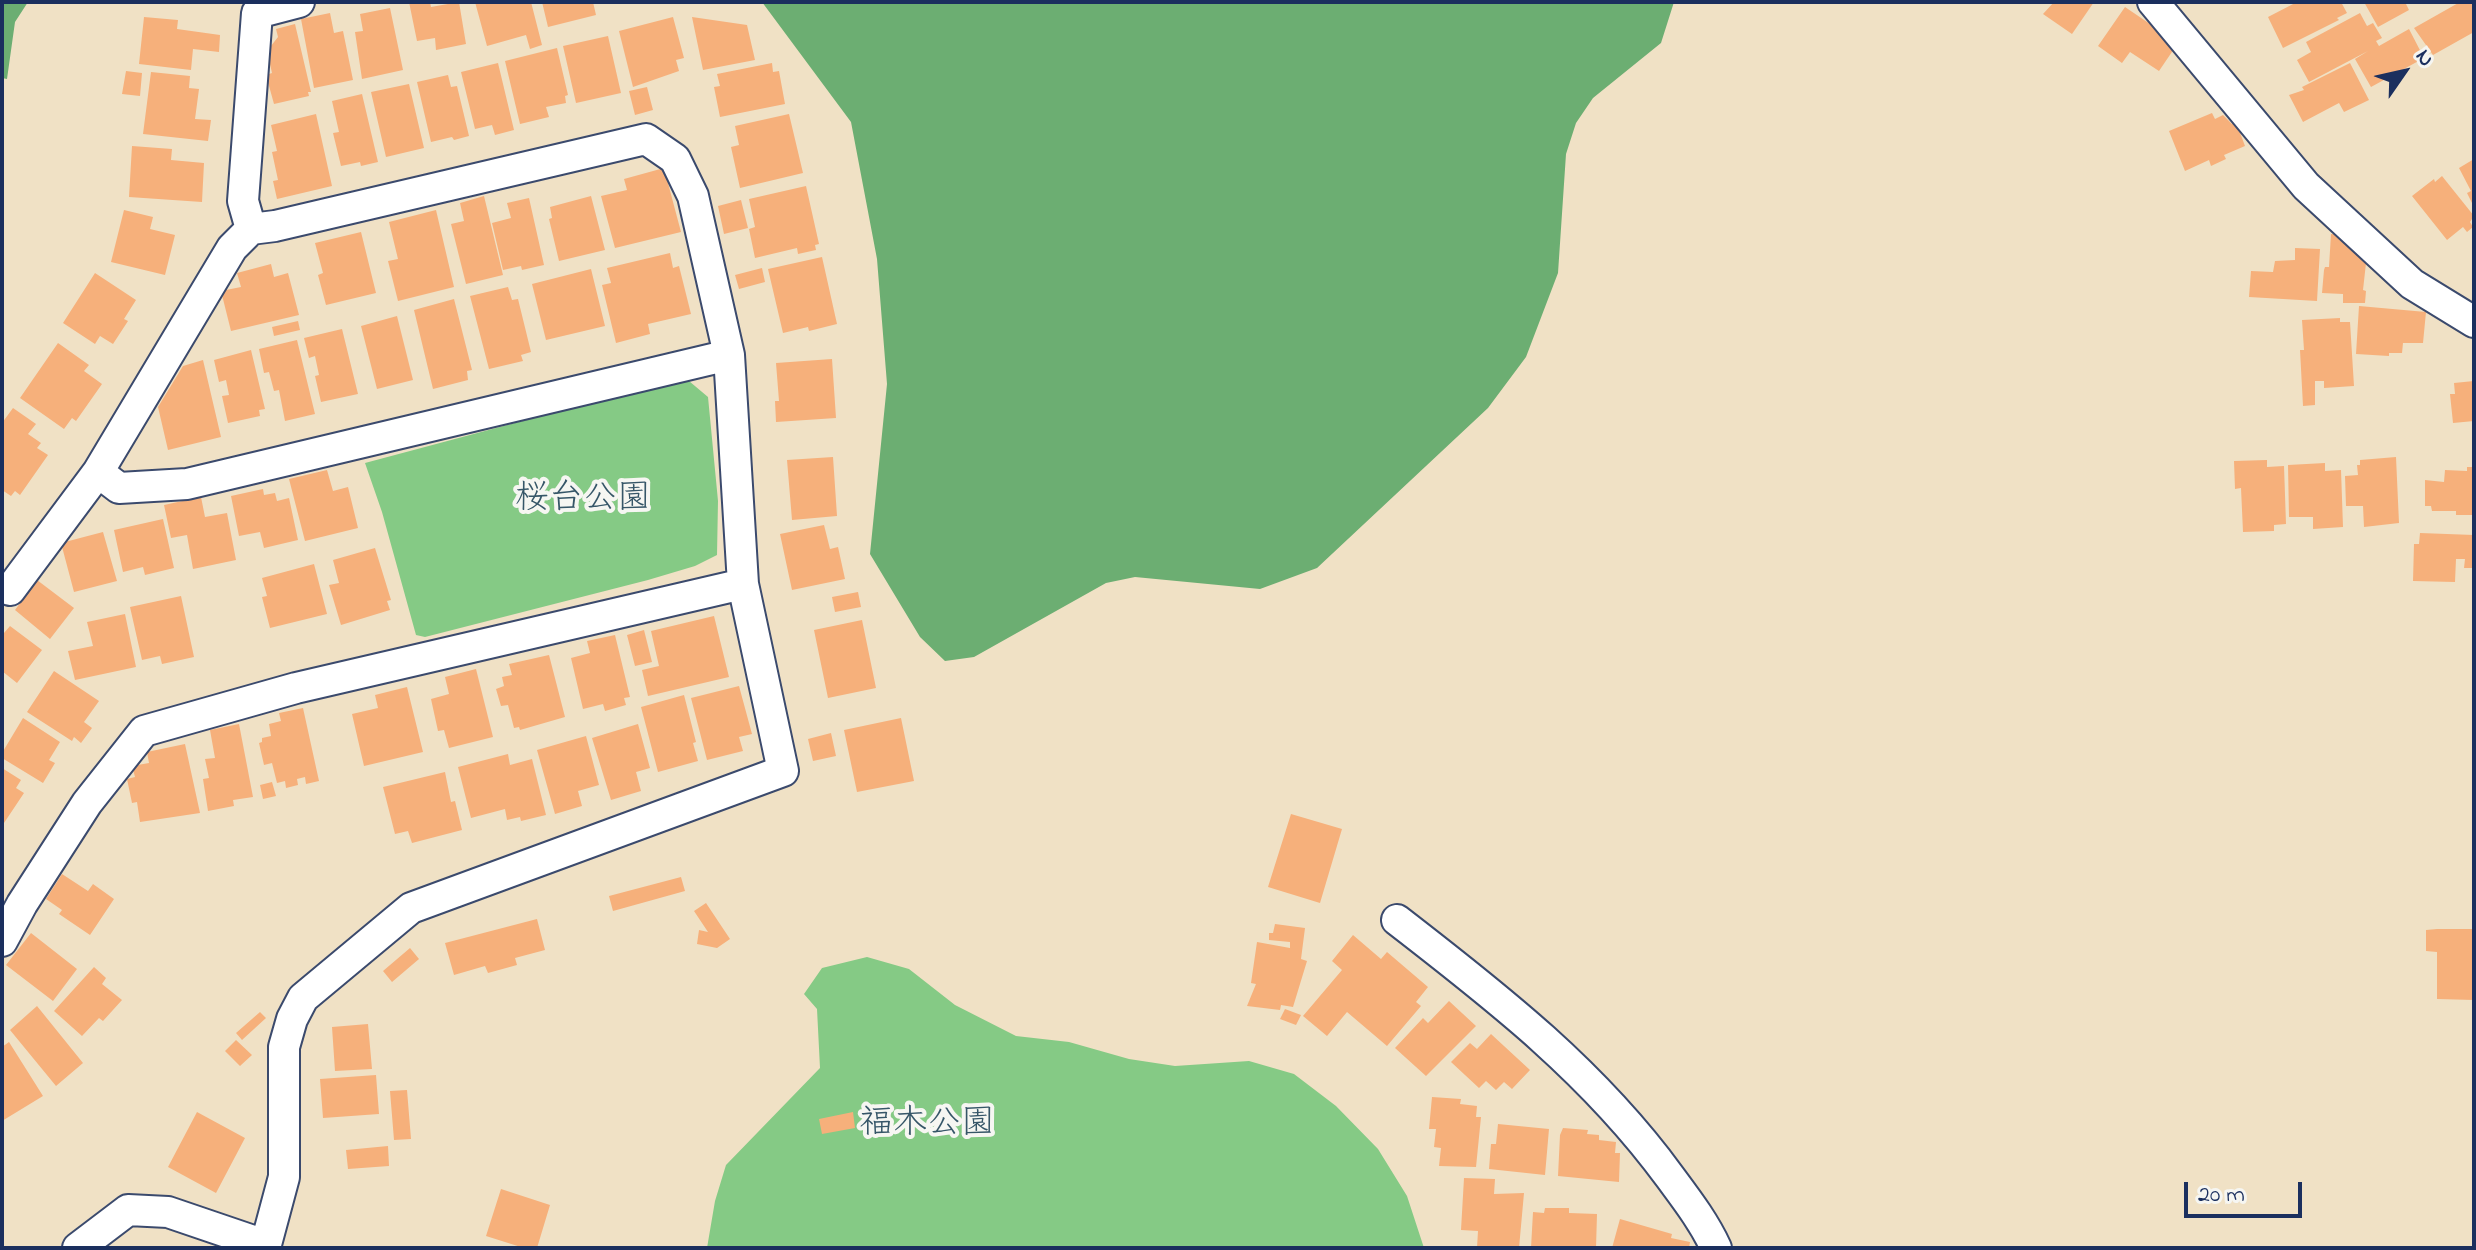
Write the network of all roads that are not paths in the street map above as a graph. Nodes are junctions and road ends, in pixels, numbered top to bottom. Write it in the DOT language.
graph roads {
  1 [pos="299,2"];
  2 [pos="2153,2"];
  3 [pos="251,229"];
  4 [pos="2474,322"];
  5 [pos="729,355"];
  6 [pos="98,472"];
  7 [pos="743,584"];
  8 [pos="10,590"];
  9 [pos="1397,920"];
  10 [pos="2,941"];
  11 [pos="265,1247"];
  12 [pos="78,1248"];
  13 [pos="1716,1248"];
  1 -- 3 [label="street"];
  2 -- 4 [label="street"];
  3 -- 5 [label="street"];
  3 -- 6 [label="street"];
  5 -- 6 [label="street"];
  5 -- 7 [label="street"];
  6 -- 8 [label="street"];
  7 -- 10 [label="street"];
  7 -- 11 [label="street"];
  9 -- 13 [label="street"];
  11 -- 12 [label="street"];
}
